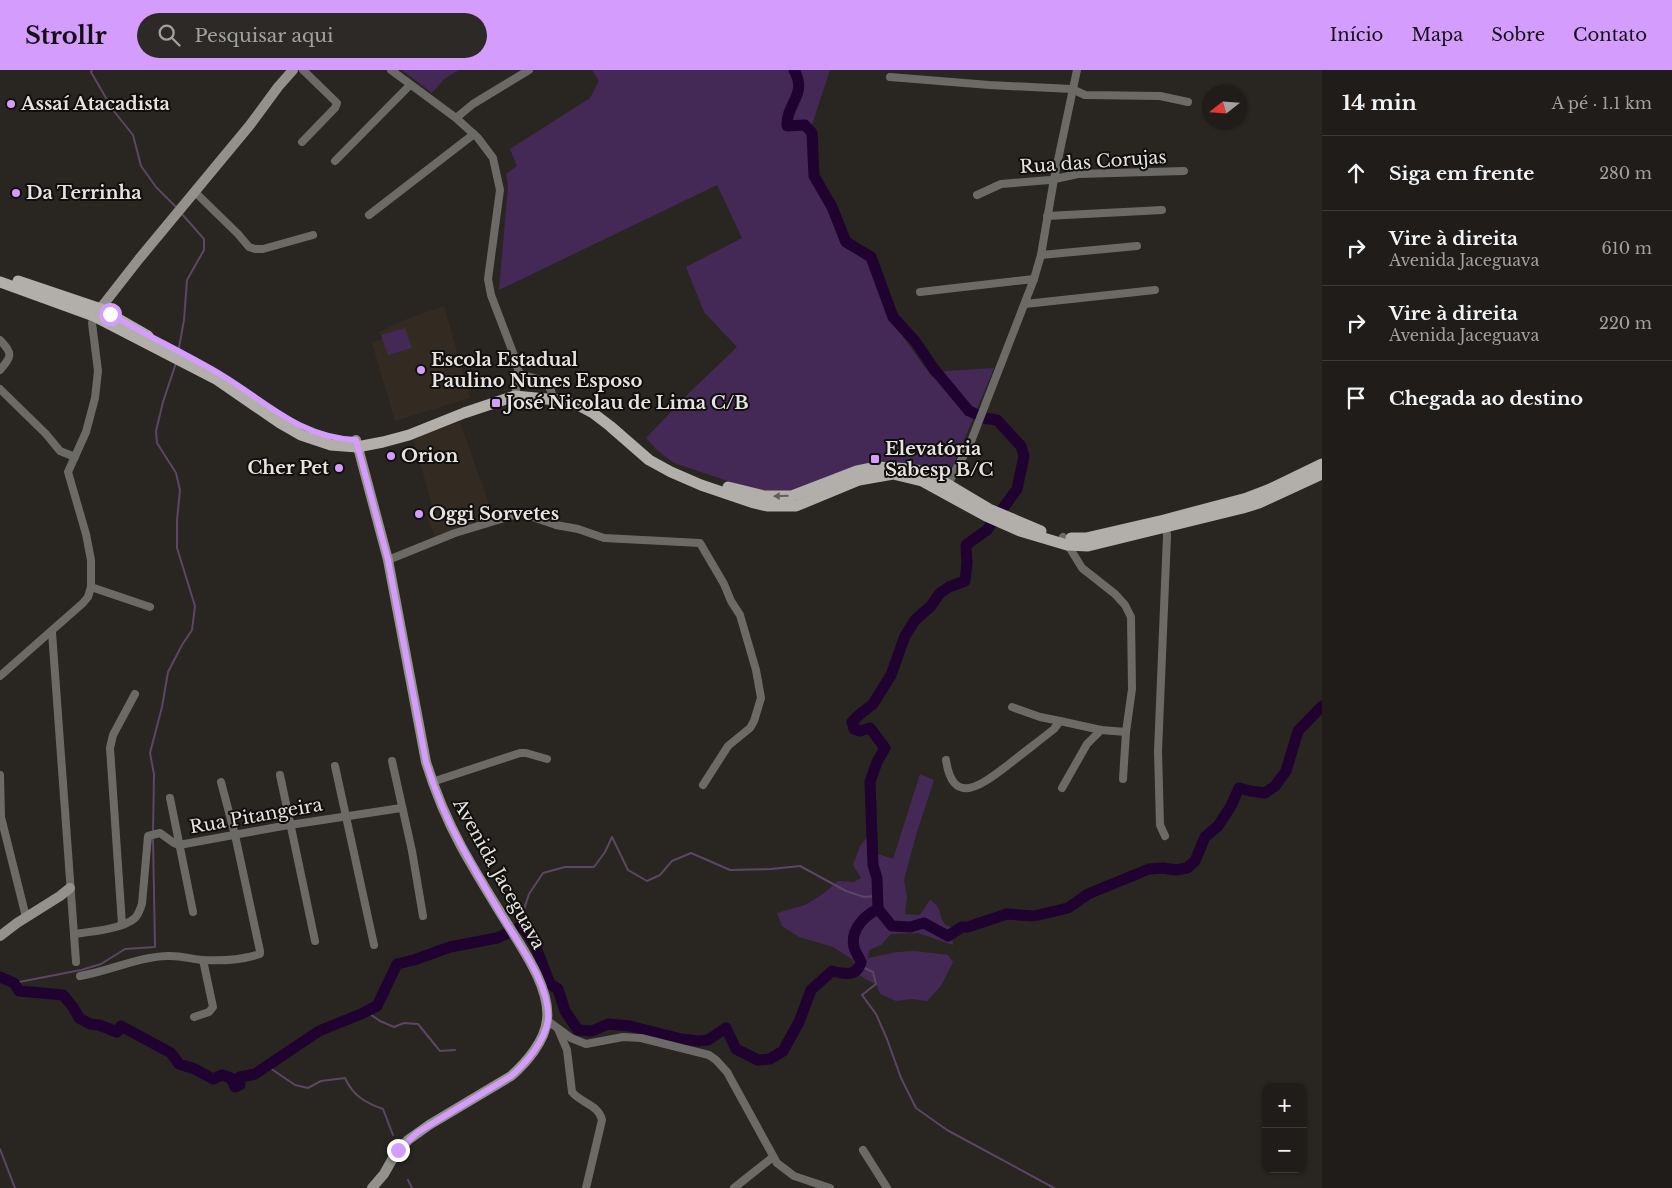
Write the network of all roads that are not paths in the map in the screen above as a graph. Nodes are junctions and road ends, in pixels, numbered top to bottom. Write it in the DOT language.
graph roads {
  1 [pos="293,70"];
  2 [pos="302,70"];
  3 [pos="391,70"];
  4 [pos="529,70"];
  5 [pos="1077,70"];
  6 [pos="890,77"];
  7 [pos="410,85"];
  8 [pos="1072,89"];
  9 [pos="1188,102"];
  10 [pos="456,118"];
  11 [pos="474,134"];
  12 [pos="302,142"];
  13 [pos="335,161"];
  14 [pos="1184,171"];
  15 [pos="1054,179"];
  16 [pos="195,192"];
  17 [pos="977,195"];
  18 [pos="1162,210"];
  19 [pos="369,214"];
  20 [pos="1047,216"];
  21 [pos="313,235"];
  22 [pos="1137,246"];
  23 [pos="1041,255"];
  24 [pos="0,275"];
  25 [pos="1034,279"];
  26 [pos="0,282"];
  27 [pos="1155,290"];
  28 [pos="920,292"];
  29 [pos="1025,304"];
  30 [pos="98,313"];
  31 [pos="0,340"];
  32 [pos="0,370"];
  33 [pos="519,373"];
  34 [pos="0,389"];
  35 [pos="516,393"];
  36 [pos="552,396"];
  37 [pos="356,444"];
  38 [pos="74,457"];
  39 [pos="1322,464"];
  40 [pos="1322,474"];
  41 [pos="922,481"];
  42 [pos="948,484"];
  43 [pos="984,512"];
  44 [pos="1165,524"];
  45 [pos="1065,541"];
  46 [pos="388,560"];
  47 [pos="91,587"];
  48 [pos="150,607"];
  49 [pos="52,632"];
  50 [pos="0,676"];
  51 [pos="135,694"];
  52 [pos="1012,707"];
  53 [pos="1060,722"];
  54 [pos="1101,730"];
  55 [pos="1126,732"];
  56 [pos="547,758"];
  57 [pos="946,760"];
  58 [pos="392,761"];
  59 [pos="335,766"];
  60 [pos="0,775"];
  61 [pos="280,775"];
  62 [pos="1123,779"];
  63 [pos="221,782"];
  64 [pos="432,782"];
  65 [pos="703,785"];
  66 [pos="1062,788"];
  67 [pos="170,798"];
  68 [pos="401,808"];
  69 [pos="1,815"];
  70 [pos="346,816"];
  71 [pos="290,824"];
  72 [pos="236,834"];
  73 [pos="1165,836"];
  74 [pos="180,845"];
  75 [pos="70,888"];
  76 [pos="193,912"];
  77 [pos="423,916"];
  78 [pos="26,917"];
  79 [pos="122,924"];
  80 [pos="74,934"];
  81 [pos="0,936"];
  82 [pos="315,941"];
  83 [pos="374,945"];
  84 [pos="203,960"];
  85 [pos="76,962"];
  86 [pos="80,976"];
  87 [pos="194,1017"];
  88 [pos="548,1021"];
  89 [pos="558,1028"];
  90 [pos="863,1150"];
  91 [pos="774,1157"];
  92 [pos="372,1188"];
  93 [pos="586,1188"];
  94 [pos="734,1188"];
  95 [pos="830,1188"];
  96 [pos="887,1188"];
  1 -- 16 [label="main road"];
  2 -- 12 [label="street"];
  3 -- 7 [label="street"];
  4 -- 10 [label="street"];
  5 -- 8 [label="street"];
  6 -- 8 [label="street"];
  7 -- 10 [label="street"];
  7 -- 13 [label="street"];
  8 -- 9 [label="street"];
  8 -- 15 [label="street"];
  10 -- 11 [label="street"];
  11 -- 19 [label="street"];
  11 -- 33 [label="street"];
  14 -- 15 [label="street, Rua das Corujas"];
  15 -- 17 [label="street, Rua das Corujas"];
  15 -- 20 [label="street"];
  16 -- 21 [label="street"];
  16 -- 30 [label="main road"];
  18 -- 20 [label="street"];
  20 -- 23 [label="street"];
  22 -- 23 [label="street"];
  23 -- 25 [label="street"];
  24 -- 30 [label="main road"];
  25 -- 28 [label="street"];
  25 -- 29 [label="street"];
  26 -- 30 [label="main road"];
  27 -- 29 [label="street"];
  29 -- 42 [label="street"];
  30 -- 37 [label="main road"];
  30 -- 38 [label="street"];
  31 -- 32 [label="street"];
  33 -- 35 [label="street"];
  33 -- 36 [label="street"];
  34 -- 38 [label="street"];
  35 -- 36 [label="main road"];
  35 -- 37 [label="main road"];
  36 -- 41 [label="main road"];
  42 -- 36 [label="main road, one-way"];
  37 -- 46 [label="main road, Avenida Jaceguava"];
  38 -- 47 [label="street"];
  39 -- 44 [label="main road"];
  40 -- 44 [label="main road"];
  41 -- 42 [label="main road"];
  41 -- 43 [label="main road"];
  42 -- 43 [label="main road"];
  43 -- 45 [label="main road"];
  44 -- 45 [label="main road"];
  44 -- 73 [label="street"];
  45 -- 55 [label="street"];
  46 -- 64 [label="main road, Avenida Jaceguava"];
  46 -- 65 [label="street"];
  47 -- 48 [label="street"];
  47 -- 49 [label="street"];
  49 -- 50 [label="street"];
  49 -- 75 [label="street"];
  51 -- 79 [label="street"];
  52 -- 53 [label="street"];
  53 -- 54 [label="street"];
  53 -- 57 [label="street"];
  54 -- 55 [label="street"];
  54 -- 66 [label="street"];
  55 -- 62 [label="street"];
  56 -- 64 [label="street"];
  58 -- 68 [label="street"];
  59 -- 70 [label="street"];
  60 -- 69 [label="street"];
  61 -- 71 [label="street"];
  63 -- 72 [label="street"];
  64 -- 88 [label="main road, Avenida Jaceguava"];
  67 -- 74 [label="street"];
  68 -- 70 [label="street, Rua Pitangeira"];
  68 -- 77 [label="street"];
  69 -- 78 [label="street"];
  70 -- 71 [label="street, Rua Pitangeira"];
  70 -- 83 [label="street"];
  71 -- 72 [label="street, Rua Pitangeira"];
  71 -- 82 [label="street"];
  72 -- 74 [label="street, Rua Pitangeira"];
  72 -- 84 [label="street"];
  74 -- 76 [label="street"];
  74 -- 79 [label="street, Rua Pitangeira"];
  75 -- 78 [label="main road"];
  75 -- 80 [label="street"];
  78 -- 81 [label="main road"];
  79 -- 80 [label="street, Rua Pitangeira"];
  80 -- 85 [label="street"];
  84 -- 86 [label="street"];
  84 -- 87 [label="street"];
  88 -- 89 [label="street"];
  88 -- 92 [label="main road"];
  89 -- 91 [label="street"];
  89 -- 93 [label="street"];
  90 -- 96 [label="street"];
  91 -- 94 [label="street"];
  91 -- 95 [label="street"];
}
